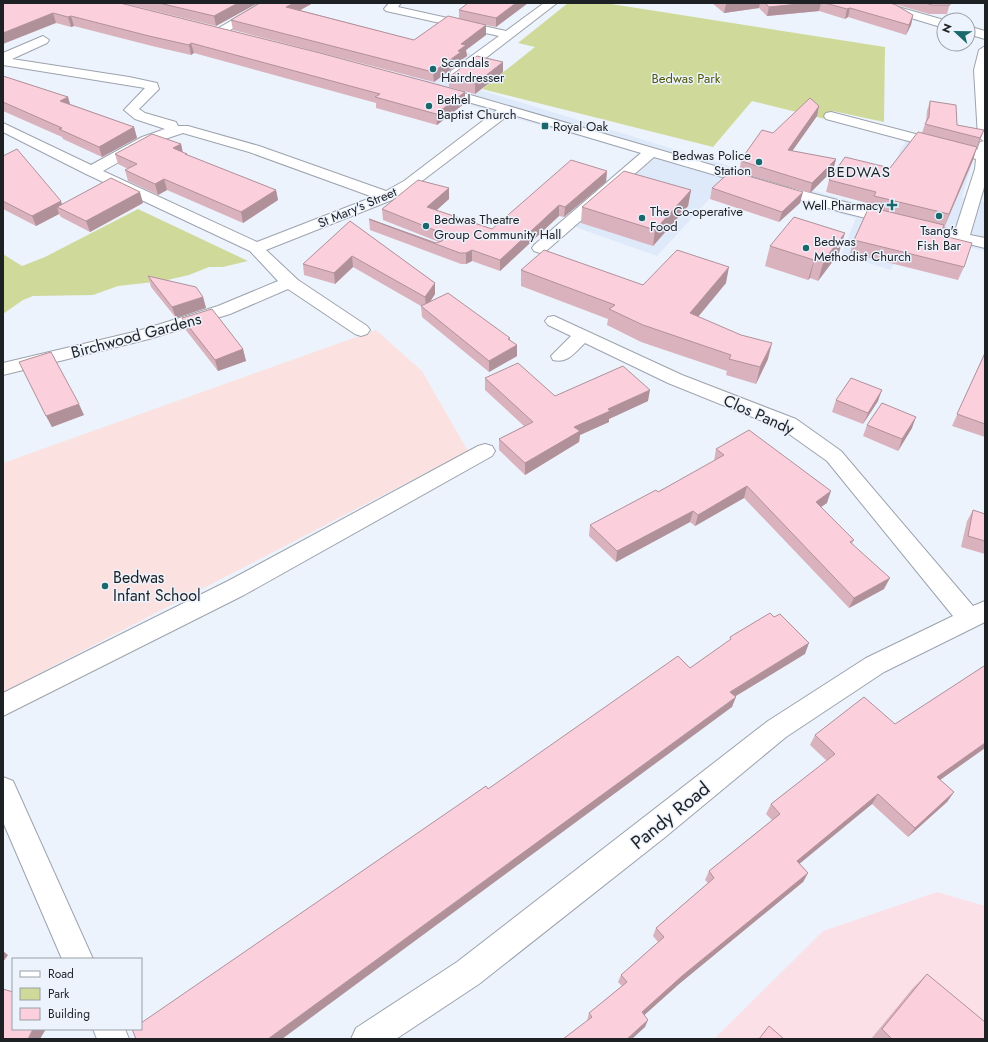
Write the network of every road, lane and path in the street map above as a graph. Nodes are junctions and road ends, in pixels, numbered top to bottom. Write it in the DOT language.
graph roads {
  1 [pos="269,3"];
  2 [pos="395,3"];
  3 [pos="551,3"];
  4 [pos="872,3"];
  5 [pos="936,22"];
  6 [pos="203,28"];
  7 [pos="218,32"];
  8 [pos="509,35"];
  9 [pos="238,37"];
  10 [pos="43,40"];
  11 [pos="985,50"];
  12 [pos="3,58"];
  13 [pos="3,62"];
  14 [pos="422,85"];
  15 [pos="436,89"];
  16 [pos="984,104"];
  17 [pos="508,109"];
  18 [pos="831,116"];
  19 [pos="3,127"];
  20 [pos="172,131"];
  21 [pos="985,137"];
  22 [pos="984,150"];
  23 [pos="651,152"];
  24 [pos="91,171"];
  25 [pos="386,197"];
  26 [pos="346,213"];
  27 [pos="367,221"];
  28 [pos="961,238"];
  29 [pos="985,243"];
  30 [pos="256,248"];
  31 [pos="540,248"];
  32 [pos="288,283"];
  33 [pos="554,321"];
  34 [pos="361,330"];
  35 [pos="583,335"];
  36 [pos="560,356"];
  37 [pos="3,369"];
  38 [pos="485,451"];
  39 [pos="977,615"];
  40 [pos="3,705"];
  41 [pos="3,790"];
  42 [pos="78,958"];
  43 [pos="367,1039"];
  1 -- 7 [label="street"];
  2 -- 8 [label="street"];
  3 -- 8 [label="street"];
  4 -- 5 [label="street"];
  6 -- 7 [label="street"];
  7 -- 9 [label="street"];
  8 -- 15 [label="street"];
  10 -- 12 [label="street"];
  11 -- 16 [label="street"];
  13 -- 20 [label="street"];
  14 -- 15 [label="street"];
  15 -- 17 [label="street"];
  16 -- 21 [label="street"];
  17 -- 23 [label="street"];
  17 -- 25 [label="street, St Mary's Street"];
  18 -- 22 [label="street"];
  19 -- 24 [label="street"];
  20 -- 24 [label="street"];
  20 -- 25 [label="street"];
  22 -- 28 [label="street"];
  23 -- 28 [label="street"];
  23 -- 31 [label="street"];
  24 -- 30 [label="street"];
  25 -- 26 [label="street, St Mary's Street"];
  26 -- 27 [label="street"];
  26 -- 30 [label="street, St Mary's Street"];
  28 -- 29 [label="street"];
  30 -- 32 [label="street"];
  32 -- 34 [label="street"];
  32 -- 37 [label="street, Birchwood Gardens"];
  33 -- 35 [label="street, Clos Pandy"];
  35 -- 36 [label="street"];
  35 -- 39 [label="street, Clos Pandy"];
  38 -- 40 [label="street"];
  39 -- 43 [label="street, Pandy Road"];
  41 -- 42 [label="street"];
}
